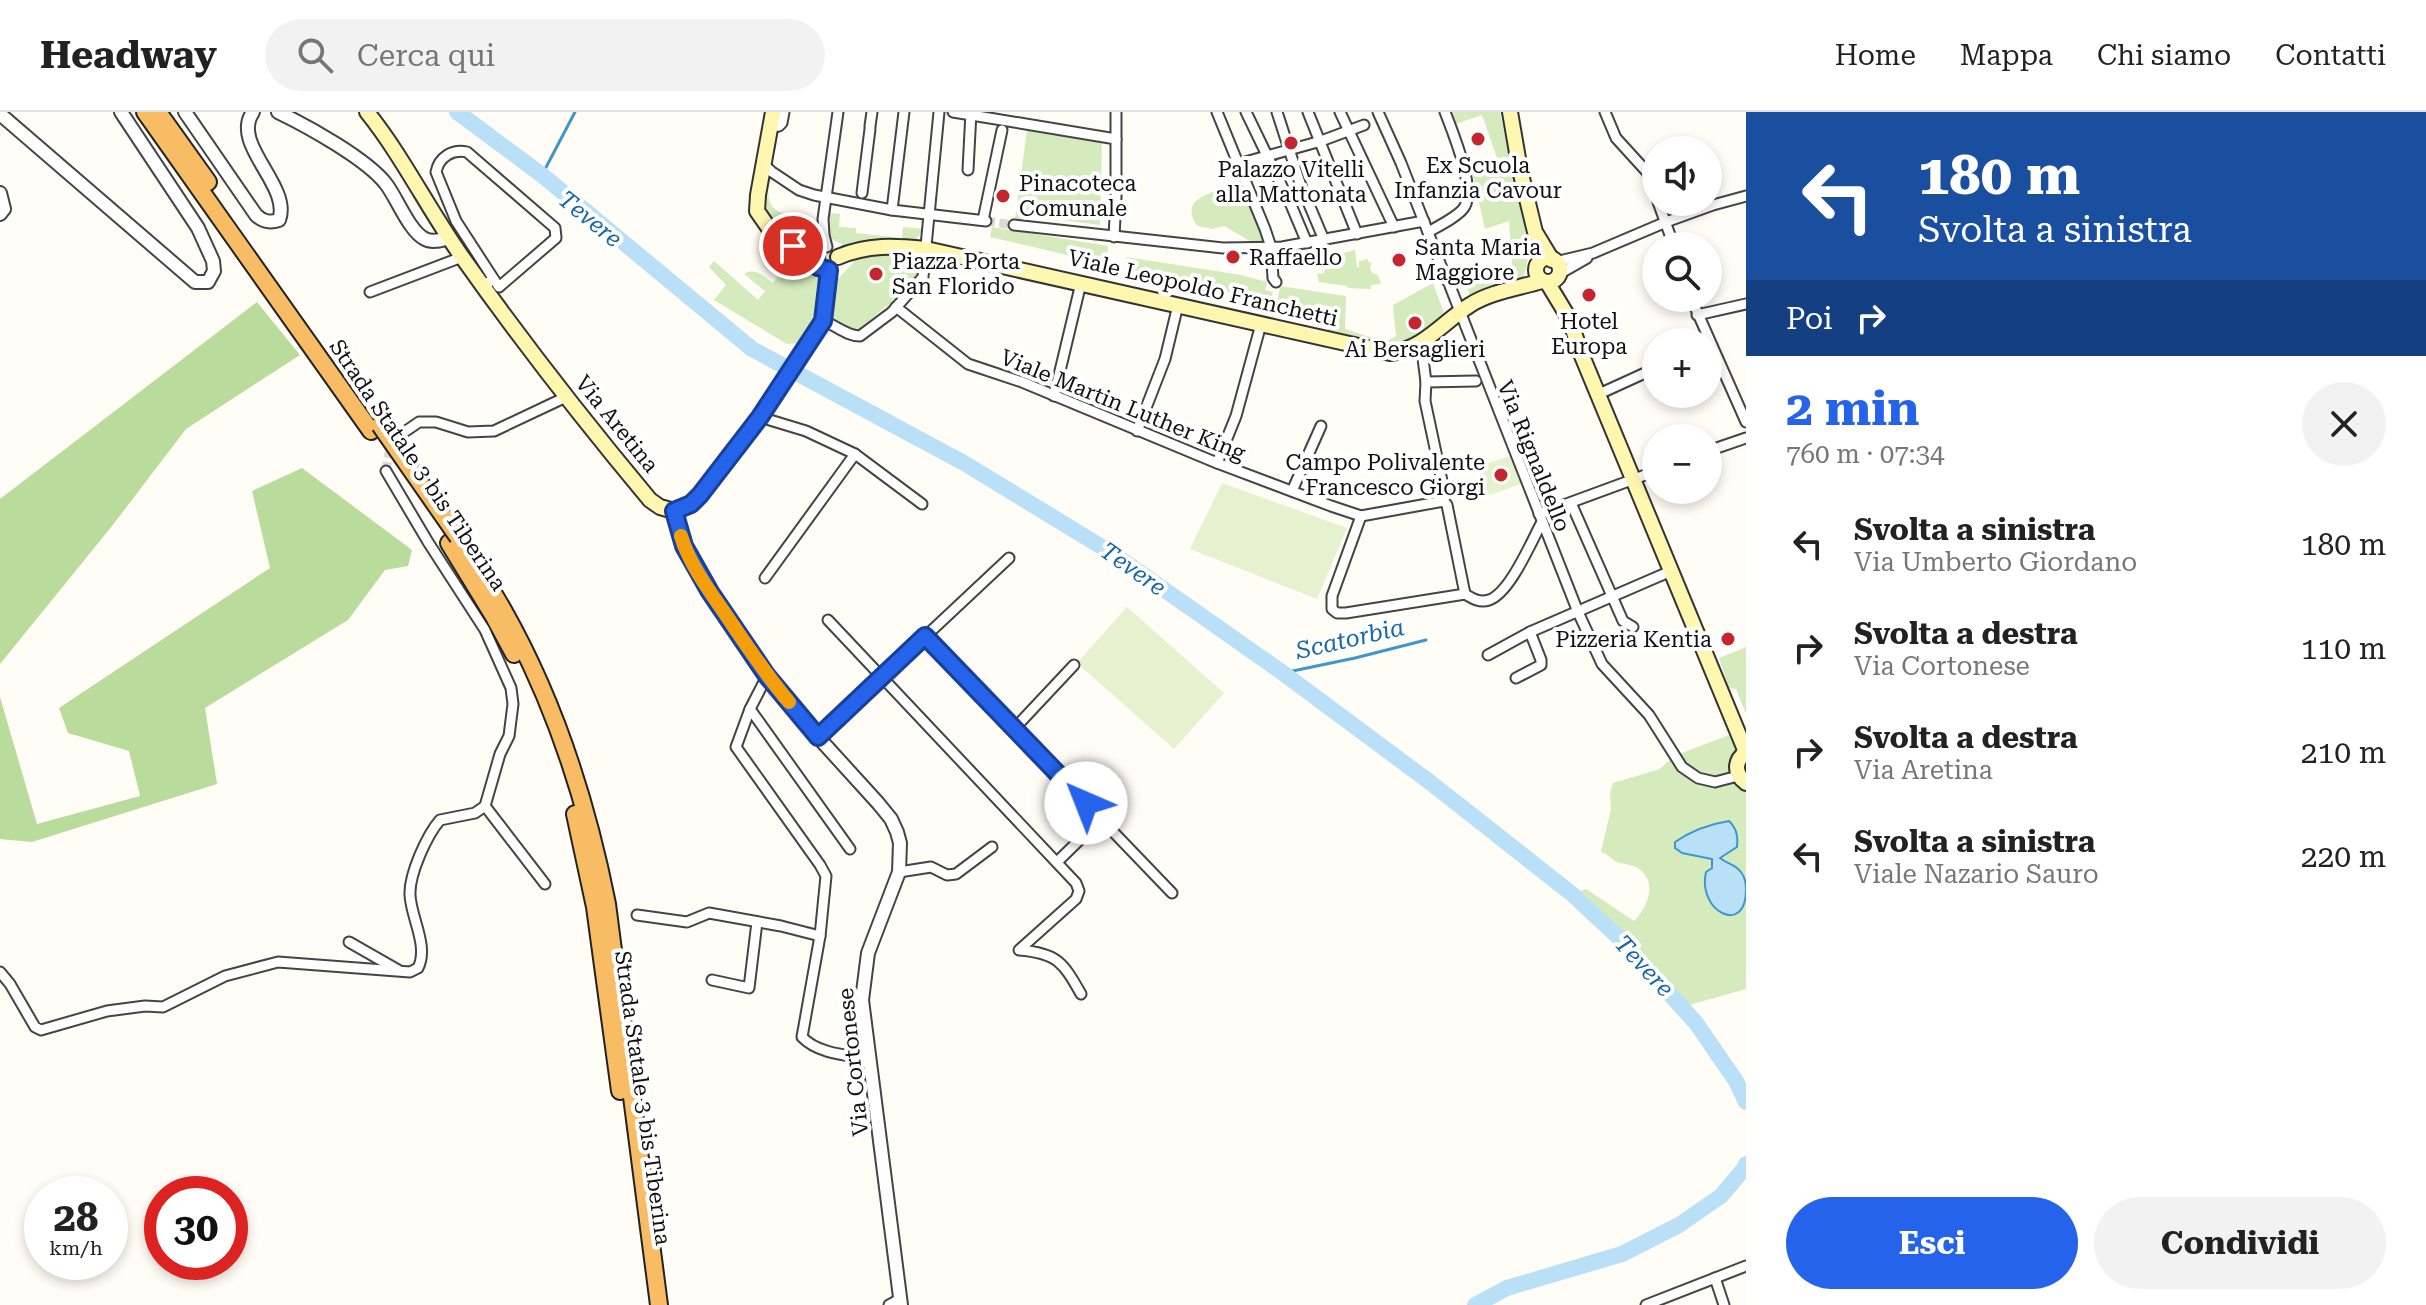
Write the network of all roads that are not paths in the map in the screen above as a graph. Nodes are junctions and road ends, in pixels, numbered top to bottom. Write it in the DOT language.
graph roads {
  1 [pos="121,112"];
  2 [pos="145,112"];
  3 [pos="158,112"];
  4 [pos="185,112"];
  5 [pos="253,112"];
  6 [pos="278,112"];
  7 [pos="367,112"];
  8 [pos="784,112"];
  9 [pos="838,112"];
  10 [pos="872,112"];
  11 [pos="904,112"];
  12 [pos="939,112"];
  13 [pos="953,112"];
  14 [pos="1116,112"];
  15 [pos="1217,112"];
  16 [pos="1246,112"];
  17 [pos="1277,112"];
  18 [pos="1308,112"];
  19 [pos="1340,112"];
  20 [pos="1445,112"];
  21 [pos="1510,112"];
  22 [pos="1605,112"];
  23 [pos="0,114"];
  24 [pos="971,114"];
  25 [pos="1379,117"];
  26 [pos="772,120"];
  27 [pos="1004,122"];
  28 [pos="1364,125"];
  29 [pos="1349,132"];
  30 [pos="1116,139"];
  31 [pos="1321,141"];
  32 [pos="1289,150"];
  33 [pos="1266,156"];
  34 [pos="1238,164"];
  35 [pos="764,165"];
  36 [pos="1642,167"];
  37 [pos="968,170"];
  38 [pos="1300,183"];
  39 [pos="1283,189"];
  40 [pos="0,193"];
  41 [pos="1746,196"];
  42 [pos="825,197"];
  43 [pos="861,198"];
  44 [pos="892,210"];
  45 [pos="930,213"];
  46 [pos="0,214"];
  47 [pos="1664,216"];
  48 [pos="1424,221"];
  49 [pos="1666,222"];
  50 [pos="1014,225"];
  51 [pos="1394,227"];
  52 [pos="1428,232"];
  53 [pos="1669,232"];
  54 [pos="1357,234"];
  55 [pos="1114,237"];
  56 [pos="449,238"];
  57 [pos="1324,240"];
  58 [pos="1307,243"];
  59 [pos="1271,247"];
  60 [pos="926,249"];
  61 [pos="827,253"];
  62 [pos="462,257"];
  63 [pos="1548,271"];
  64 [pos="488,282"];
  65 [pos="1276,282"];
  66 [pos="1081,283"];
  67 [pos="370,292"];
  68 [pos="1746,304"];
  69 [pos="1178,305"];
  70 [pos="896,307"];
  71 [pos="1460,312"];
  72 [pos="1696,312"];
  73 [pos="1697,315"];
  74 [pos="1261,324"];
  75 [pos="819,327"];
  76 [pos="1421,343"];
  77 [pos="1642,374"];
  78 [pos="1476,381"];
  79 [pos="1426,382"];
  80 [pos="1599,394"];
  81 [pos="1054,396"];
  82 [pos="566,397"];
  83 [pos="760,417"];
  84 [pos="1746,422"];
  85 [pos="1321,426"];
  86 [pos="375,428"];
  87 [pos="1137,431"];
  88 [pos="400,435"];
  89 [pos="1746,438"];
  90 [pos="1722,446"];
  91 [pos="855,454"];
  92 [pos="1217,463"];
  93 [pos="386,471"];
  94 [pos="1642,477"];
  95 [pos="1634,480"];
  96 [pos="1292,491"];
  97 [pos="1444,501"];
  98 [pos="1571,503"];
  99 [pos="922,504"];
  100 [pos="674,511"];
  101 [pos="1361,516"];
  102 [pos="1540,518"];
  103 [pos="453,539"];
  104 [pos="1009,558"];
  105 [pos="1671,571"];
  106 [pos="765,578"];
  107 [pos="1465,594"];
  108 [pos="1613,596"];
  109 [pos="1578,612"];
  110 [pos="828,620"];
  111 [pos="1633,627"];
  112 [pos="1530,632"];
  113 [pos="925,636"];
  114 [pos="1488,655"];
  115 [pos="1074,665"];
  116 [pos="767,676"];
  117 [pos="881,678"];
  118 [pos="1516,678"];
  119 [pos="750,709"];
  120 [pos="1014,729"];
  121 [pos="818,737"];
  122 [pos="1746,752"];
  123 [pos="1742,780"];
  124 [pos="485,806"];
  125 [pos="1101,819"];
  126 [pos="992,847"];
  127 [pos="850,849"];
  128 [pos="1057,862"];
  129 [pos="899,872"];
  130 [pos="545,884"];
  131 [pos="1172,893"];
  132 [pos="637,915"];
  133 [pos="757,922"];
  134 [pos="820,936"];
  135 [pos="349,942"];
  136 [pos="401,971"];
  137 [pos="0,972"];
  138 [pos="712,980"];
  139 [pos="1081,994"];
  140 [pos="870,1059"];
  141 [pos="1746,1266"];
  142 [pos="1715,1278"];
  143 [pos="897,1303"];
  144 [pos="649,1305"];
  145 [pos="659,1305"];
  146 [pos="1646,1305"];
  147 [pos="1724,1305"];
  1 -- 23 [label="street"];
  2 -- 86 [label="highway, Strada Statale 3 bis Tiberina"];
  3 -- 86 [label="highway, Strada Statale 3 bis Tiberina"];
  4 -- 5 [label="street"];
  6 -- 56 [label="street"];
  7 -- 56 [label="main road, Via Aretina"];
  8 -- 26 [label="street"];
  9 -- 42 [label="street"];
  10 -- 43 [label="street"];
  11 -- 44 [label="street"];
  12 -- 45 [label="street"];
  13 -- 24 [label="street"];
  14 -- 30 [label="street"];
  15 -- 34 [label="street"];
  16 -- 33 [label="street"];
  17 -- 32 [label="street"];
  18 -- 31 [label="street"];
  19 -- 29 [label="street"];
  20 -- 52 [label="street"];
  21 -- 63 [label="main road"];
  22 -- 36 [label="street"];
  24 -- 27 [label="street"];
  24 -- 37 [label="street"];
  25 -- 48 [label="street, Via Rignaldello"];
  26 -- 35 [label="main road"];
  27 -- 30 [label="street"];
  27 -- 45 [label="street"];
  28 -- 29 [label="street"];
  29 -- 31 [label="street"];
  29 -- 51 [label="street"];
  30 -- 55 [label="street"];
  31 -- 32 [label="street"];
  31 -- 54 [label="street"];
  32 -- 33 [label="street"];
  32 -- 38 [label="street"];
  33 -- 34 [label="street"];
  33 -- 39 [label="street"];
  34 -- 59 [label="street"];
  35 -- 42 [label="street"];
  35 -- 61 [label="main road"];
  38 -- 39 [label="street"];
  38 -- 57 [label="street"];
  39 -- 58 [label="street"];
  40 -- 46 [label="street"];
  41 -- 49 [label="street"];
  42 -- 43 [label="street"];
  42 -- 61 [label="street"];
  43 -- 44 [label="street"];
  44 -- 45 [label="street"];
  45 -- 60 [label="street"];
  47 -- 49 [label="street"];
  48 -- 51 [label="street"];
  48 -- 52 [label="street, Via Rignaldello"];
  49 -- 53 [label="street"];
  49 -- 63 [label="street"];
  50 -- 55 [label="street"];
  51 -- 54 [label="street"];
  52 -- 71 [label="street, Via Rignaldello"];
  54 -- 57 [label="street"];
  55 -- 59 [label="street"];
  56 -- 62 [label="main road, Via Aretina"];
  57 -- 58 [label="street"];
  58 -- 59 [label="street"];
  59 -- 65 [label="street"];
  60 -- 61 [label="main road, Viale Leopoldo Franchetti"];
  60 -- 66 [label="main road, Viale Leopoldo Franchetti"];
  60 -- 70 [label="street"];
  61 -- 75 [label="main road"];
  62 -- 64 [label="main road, Via Aretina"];
  62 -- 67 [label="street"];
  63 -- 71 [label="main road, Viale Leopoldo Franchetti"];
  63 -- 80 [label="main road"];
  64 -- 64 [label="street"];
  64 -- 82 [label="main road, Via Aretina"];
  66 -- 69 [label="main road, Viale Leopoldo Franchetti"];
  66 -- 81 [label="street"];
  68 -- 73 [label="street"];
  69 -- 74 [label="main road, Viale Leopoldo Franchetti"];
  69 -- 87 [label="street"];
  70 -- 75 [label="street"];
  70 -- 81 [label="street, Viale Martin Luther King"];
  71 -- 76 [label="main road, Viale Leopoldo Franchetti"];
  71 -- 102 [label="street, Via Rignaldello"];
  72 -- 73 [label="street"];
  73 -- 84 [label="street"];
  74 -- 76 [label="main road, Viale Leopoldo Franchetti"];
  74 -- 92 [label="street"];
  75 -- 83 [label="main road"];
  76 -- 79 [label="street"];
  77 -- 80 [label="street"];
  78 -- 79 [label="street"];
  79 -- 97 [label="street"];
  80 -- 95 [label="main road"];
  81 -- 87 [label="street, Viale Martin Luther King"];
  82 -- 88 [label="street"];
  82 -- 100 [label="main road, Via Aretina"];
  83 -- 91 [label="street"];
  83 -- 100 [label="main road"];
  85 -- 96 [label="street"];
  86 -- 103 [label="highway, Strada Statale 3 bis Tiberina"];
  87 -- 92 [label="street, Viale Martin Luther King"];
  89 -- 90 [label="street"];
  91 -- 99 [label="street"];
  91 -- 106 [label="street"];
  92 -- 96 [label="street, Viale Martin Luther King"];
  93 -- 124 [label="street"];
  94 -- 95 [label="street"];
  95 -- 98 [label="street"];
  95 -- 105 [label="main road"];
  96 -- 101 [label="street, Viale Martin Luther King"];
  97 -- 101 [label="street"];
  97 -- 107 [label="street"];
  98 -- 102 [label="street"];
  98 -- 108 [label="street"];
  100 -- 116 [label="street, Via Cortonese"];
  101 -- 107 [label="street"];
  102 -- 107 [label="street"];
  102 -- 109 [label="street, Via Rignaldello"];
  103 -- 144 [label="highway, Strada Statale 3 bis Tiberina"];
  103 -- 145 [label="highway, Strada Statale 3 bis Tiberina"];
  104 -- 113 [label="street"];
  105 -- 108 [label="street"];
  105 -- 122 [label="main road"];
  108 -- 109 [label="street"];
  108 -- 111 [label="street"];
  109 -- 112 [label="street"];
  109 -- 123 [label="street, Via Rignaldello"];
  110 -- 117 [label="street"];
  112 -- 114 [label="street"];
  112 -- 118 [label="street"];
  113 -- 117 [label="street"];
  113 -- 120 [label="street"];
  115 -- 120 [label="street"];
  116 -- 119 [label="street"];
  116 -- 121 [label="street, Via Cortonese"];
  117 -- 121 [label="street"];
  117 -- 128 [label="street"];
  119 -- 127 [label="street"];
  119 -- 134 [label="street"];
  120 -- 125 [label="street"];
  121 -- 129 [label="street, Via Cortonese"];
  122 -- 123 [label="main road"];
  124 -- 130 [label="street"];
  124 -- 136 [label="street"];
  125 -- 128 [label="street"];
  125 -- 131 [label="street"];
  126 -- 129 [label="street"];
  128 -- 139 [label="street"];
  129 -- 140 [label="street, Via Cortonese"];
  132 -- 133 [label="street"];
  133 -- 134 [label="street"];
  133 -- 138 [label="street"];
  134 -- 140 [label="street"];
  135 -- 136 [label="street"];
  136 -- 137 [label="street"];
  140 -- 143 [label="street, Via Cortonese"];
  141 -- 142 [label="street"];
  142 -- 146 [label="street"];
  142 -- 147 [label="street"];
}
